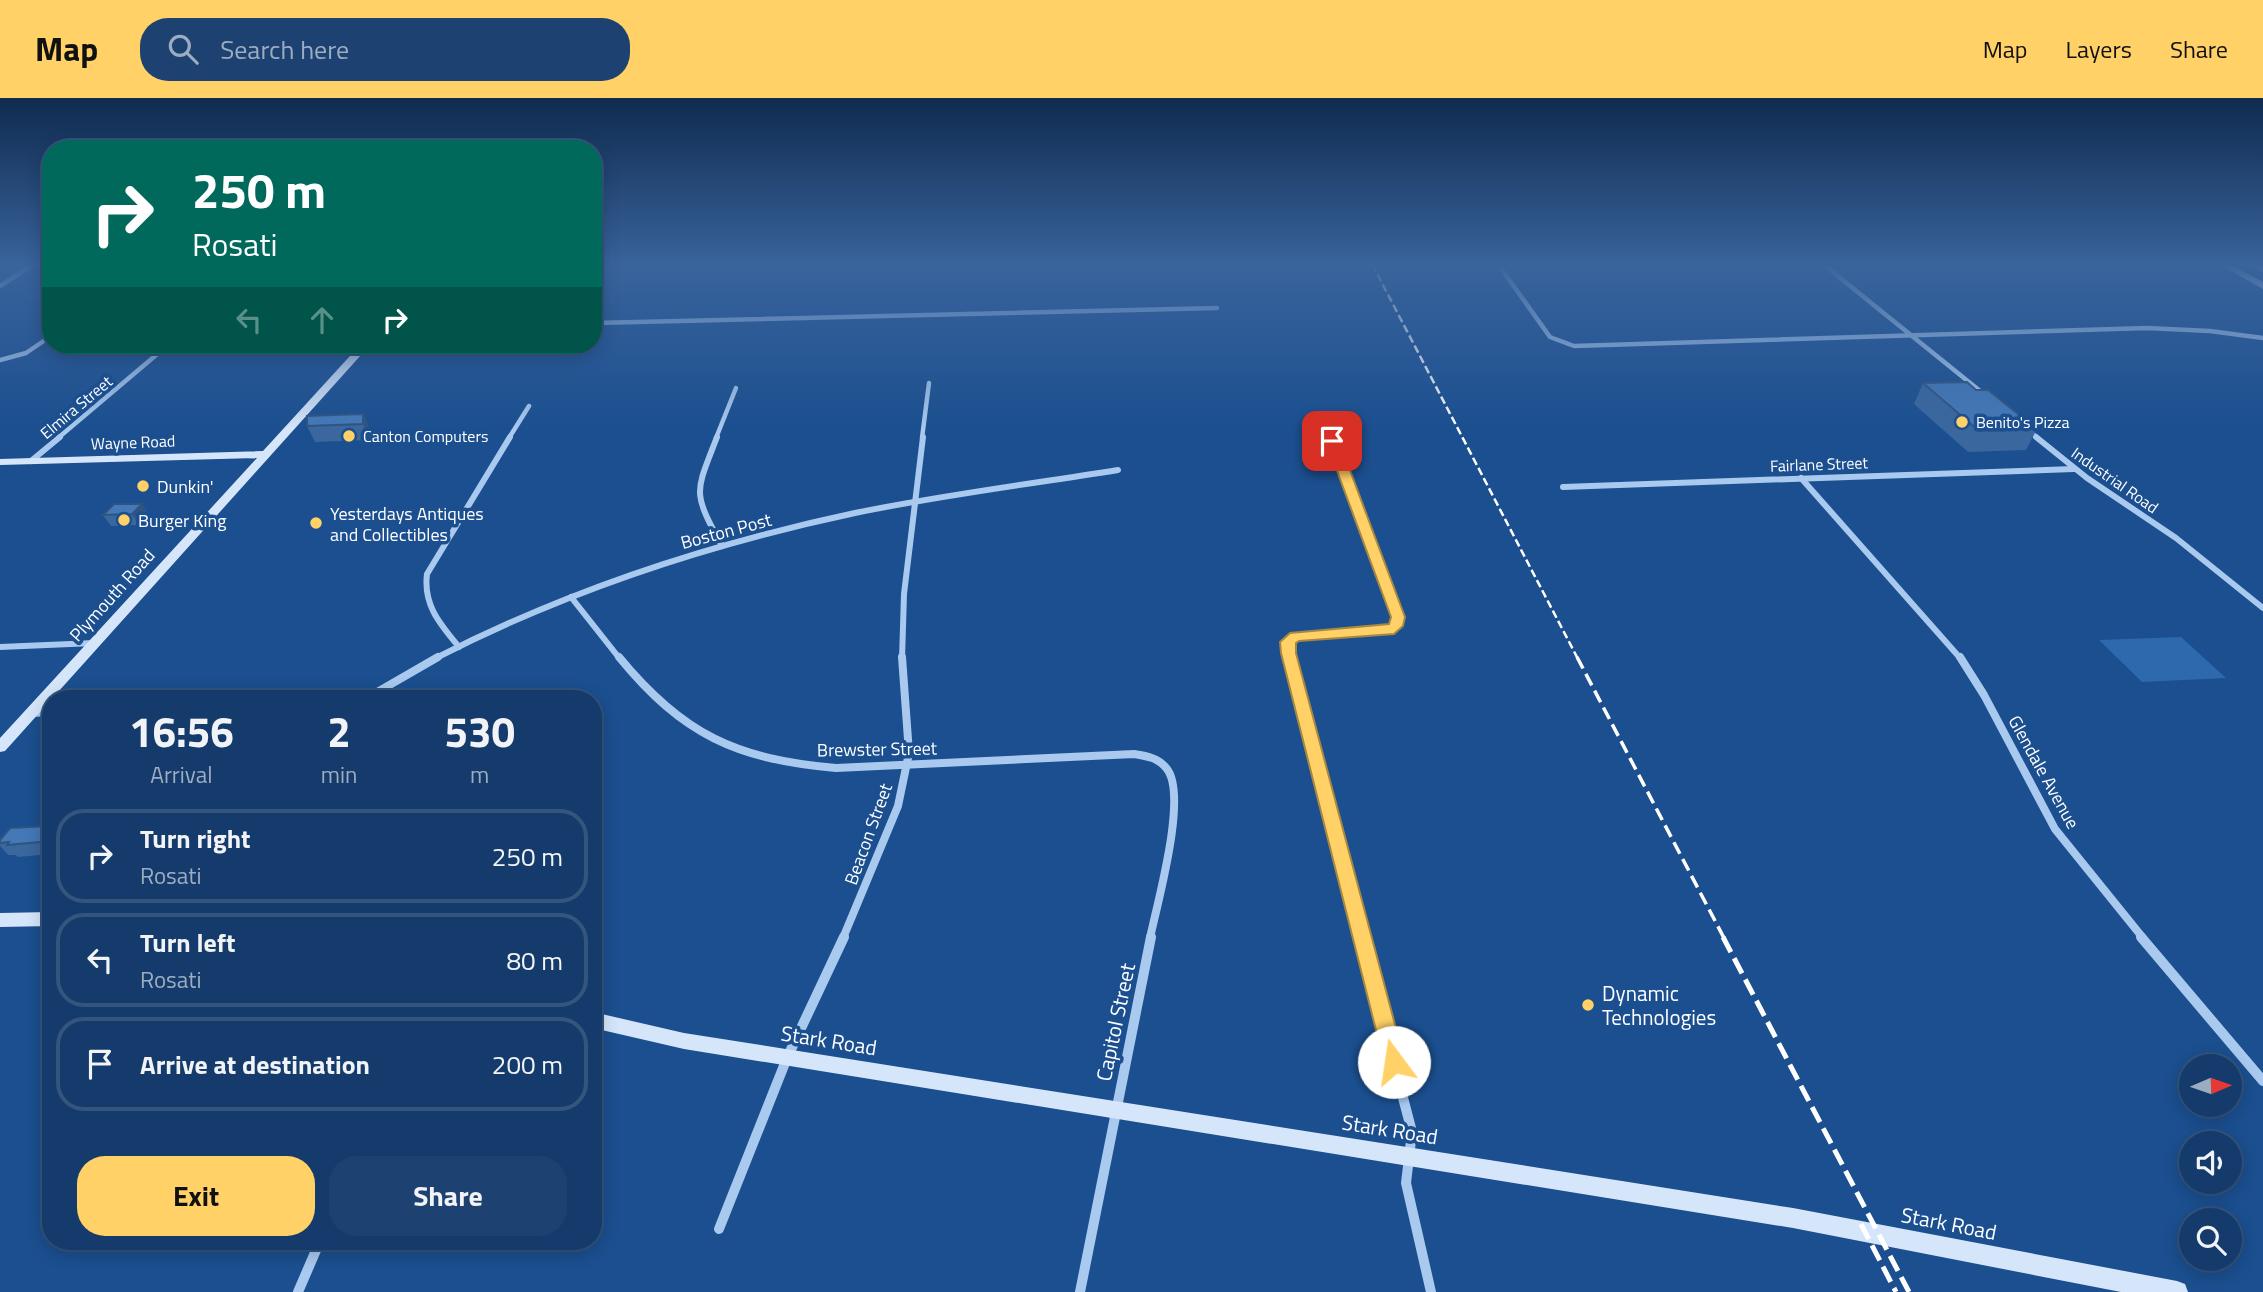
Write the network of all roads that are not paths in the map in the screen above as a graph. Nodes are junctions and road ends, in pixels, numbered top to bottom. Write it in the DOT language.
graph roads {
  1 [pos="739,320"];
  2 [pos="1537,320"];
  3 [pos="1892,320"];
  4 [pos="602,323"];
  5 [pos="1912,336"];
  6 [pos="2263,338"];
  7 [pos="42,342"];
  8 [pos="158,354"];
  9 [pos="357,354"];
  10 [pos="0,360"];
  11 [pos="929,383"];
  12 [pos="736,388"];
  13 [pos="1991,400"];
  14 [pos="529,406"];
  15 [pos="1323,416"];
  16 [pos="2022,426"];
  17 [pos="267,454"];
  18 [pos="32,461"];
  19 [pos="0,462"];
  20 [pos="2075,468"];
  21 [pos="1118,470"];
  22 [pos="1801,478"];
  23 [pos="1563,486"];
  24 [pos="914,504"];
  25 [pos="722,546"];
  26 [pos="571,597"];
  27 [pos="2263,608"];
  28 [pos="94,643"];
  29 [pos="0,647"];
  30 [pos="459,647"];
  31 [pos="52,690"];
  32 [pos="381,690"];
  33 [pos="42,701"];
  34 [pos="42,712"];
  35 [pos="31,713"];
  36 [pos="0,747"];
  37 [pos="1161,762"];
  38 [pos="908,766"];
  39 [pos="42,919"];
  40 [pos="0,920"];
  41 [pos="602,1022"];
  42 [pos="787,1058"];
  43 [pos="2263,1081"];
  44 [pos="1115,1110"];
  45 [pos="1409,1157"];
  46 [pos="719,1229"];
  47 [pos="316,1250"];
  48 [pos="298,1292"];
  49 [pos="1080,1292"];
  50 [pos="1431,1292"];
  51 [pos="2177,1292"];
  1 -- 4 [label="street"];
  2 -- 5 [label="street"];
  3 -- 5 [label="street"];
  5 -- 6 [label="street"];
  5 -- 13 [label="street"];
  7 -- 10 [label="street"];
  8 -- 18 [label="street, Elmira Street"];
  9 -- 17 [label="main road, Plymouth Road"];
  11 -- 24 [label="street, Beacon Street"];
  12 -- 25 [label="street"];
  14 -- 30 [label="street"];
  15 -- 45 [label="street"];
  16 -- 20 [label="street, Industrial Road"];
  17 -- 18 [label="main road, Wayne Road"];
  17 -- 28 [label="main road, Plymouth Road"];
  18 -- 19 [label="main road, Wayne Road"];
  20 -- 22 [label="street, Fairlane Street"];
  20 -- 27 [label="street, Industrial Road"];
  21 -- 24 [label="street, Boston Post"];
  22 -- 23 [label="street, Fairlane Street"];
  22 -- 43 [label="street, Glendale Avenue"];
  24 -- 25 [label="street, Boston Post"];
  24 -- 38 [label="street, Beacon Street"];
  25 -- 26 [label="street, Boston Post"];
  26 -- 30 [label="street, Boston Post"];
  26 -- 38 [label="street, Brewster Street"];
  28 -- 29 [label="street"];
  28 -- 31 [label="main road, Plymouth Road"];
  30 -- 32 [label="street, Boston Post"];
  33 -- 35 [label="main road, Plymouth Road"];
  34 -- 35 [label="street"];
  35 -- 36 [label="main road, Plymouth Road"];
  37 -- 38 [label="street, Brewster Street"];
  37 -- 44 [label="street, Capitol Street"];
  38 -- 42 [label="street, Beacon Street"];
  39 -- 40 [label="main road"];
  41 -- 42 [label="main road, Stark Road"];
  42 -- 44 [label="main road, Stark Road"];
  42 -- 46 [label="street, Beacon Street"];
  44 -- 45 [label="main road, Stark Road"];
  44 -- 49 [label="street, Capitol Street"];
  45 -- 50 [label="street"];
  45 -- 51 [label="main road, Stark Road"];
  47 -- 48 [label="street"];
}
